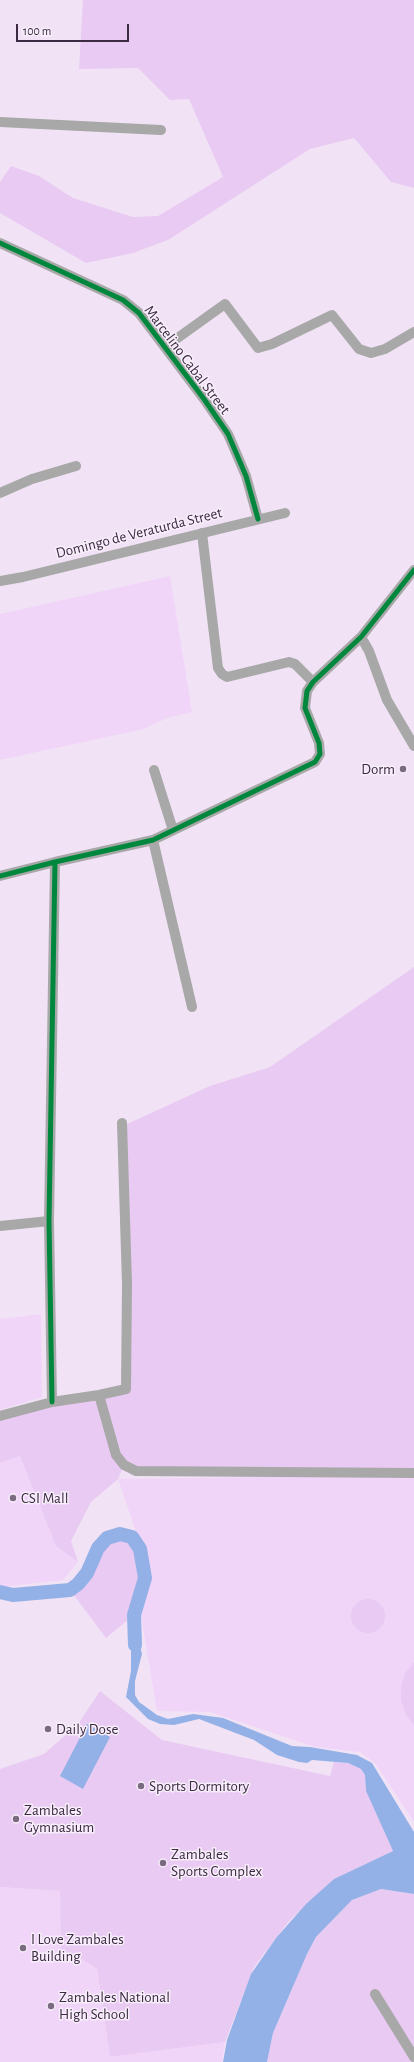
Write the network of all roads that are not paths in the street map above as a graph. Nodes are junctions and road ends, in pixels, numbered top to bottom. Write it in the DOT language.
graph roads {
  1 [pos="0,122"];
  2 [pos="161,130"];
  3 [pos="0,243"];
  4 [pos="414,332"];
  5 [pos="165,347"];
  6 [pos="76,466"];
  7 [pos="0,493"];
  8 [pos="285,513"];
  9 [pos="258,519"];
  10 [pos="202,533"];
  11 [pos="414,570"];
  12 [pos="0,581"];
  13 [pos="361,637"];
  14 [pos="313,682"];
  15 [pos="414,746"];
  16 [pos="154,770"];
  17 [pos="173,830"];
  18 [pos="153,840"];
  19 [pos="55,862"];
  20 [pos="0,876"];
  21 [pos="192,1007"];
  22 [pos="122,1123"];
  23 [pos="49,1221"];
  24 [pos="0,1226"];
  25 [pos="99,1395"];
  26 [pos="52,1402"];
  27 [pos="0,1416"];
  28 [pos="414,1473"];
  29 [pos="375,1994"];
  30 [pos="414,2057"];
  1 -- 2 [label="street"];
  3 -- 5 [label="street, Marcelino Cabal Street"];
  4 -- 5 [label="street"];
  5 -- 9 [label="street, Marcelino Cabal Street"];
  6 -- 7 [label="street"];
  8 -- 9 [label="street, Domingo de Veraturda Street"];
  9 -- 10 [label="street, Domingo de Veraturda Street"];
  10 -- 12 [label="street, Domingo de Veraturda Street"];
  10 -- 14 [label="street"];
  11 -- 13 [label="street"];
  13 -- 14 [label="street"];
  13 -- 15 [label="street"];
  14 -- 17 [label="street"];
  16 -- 17 [label="street"];
  17 -- 18 [label="street"];
  18 -- 19 [label="street"];
  18 -- 21 [label="street"];
  19 -- 20 [label="street"];
  19 -- 23 [label="street"];
  22 -- 25 [label="street"];
  23 -- 24 [label="street"];
  23 -- 26 [label="street"];
  25 -- 26 [label="street"];
  25 -- 28 [label="street"];
  26 -- 27 [label="street"];
  29 -- 30 [label="street"];
}
